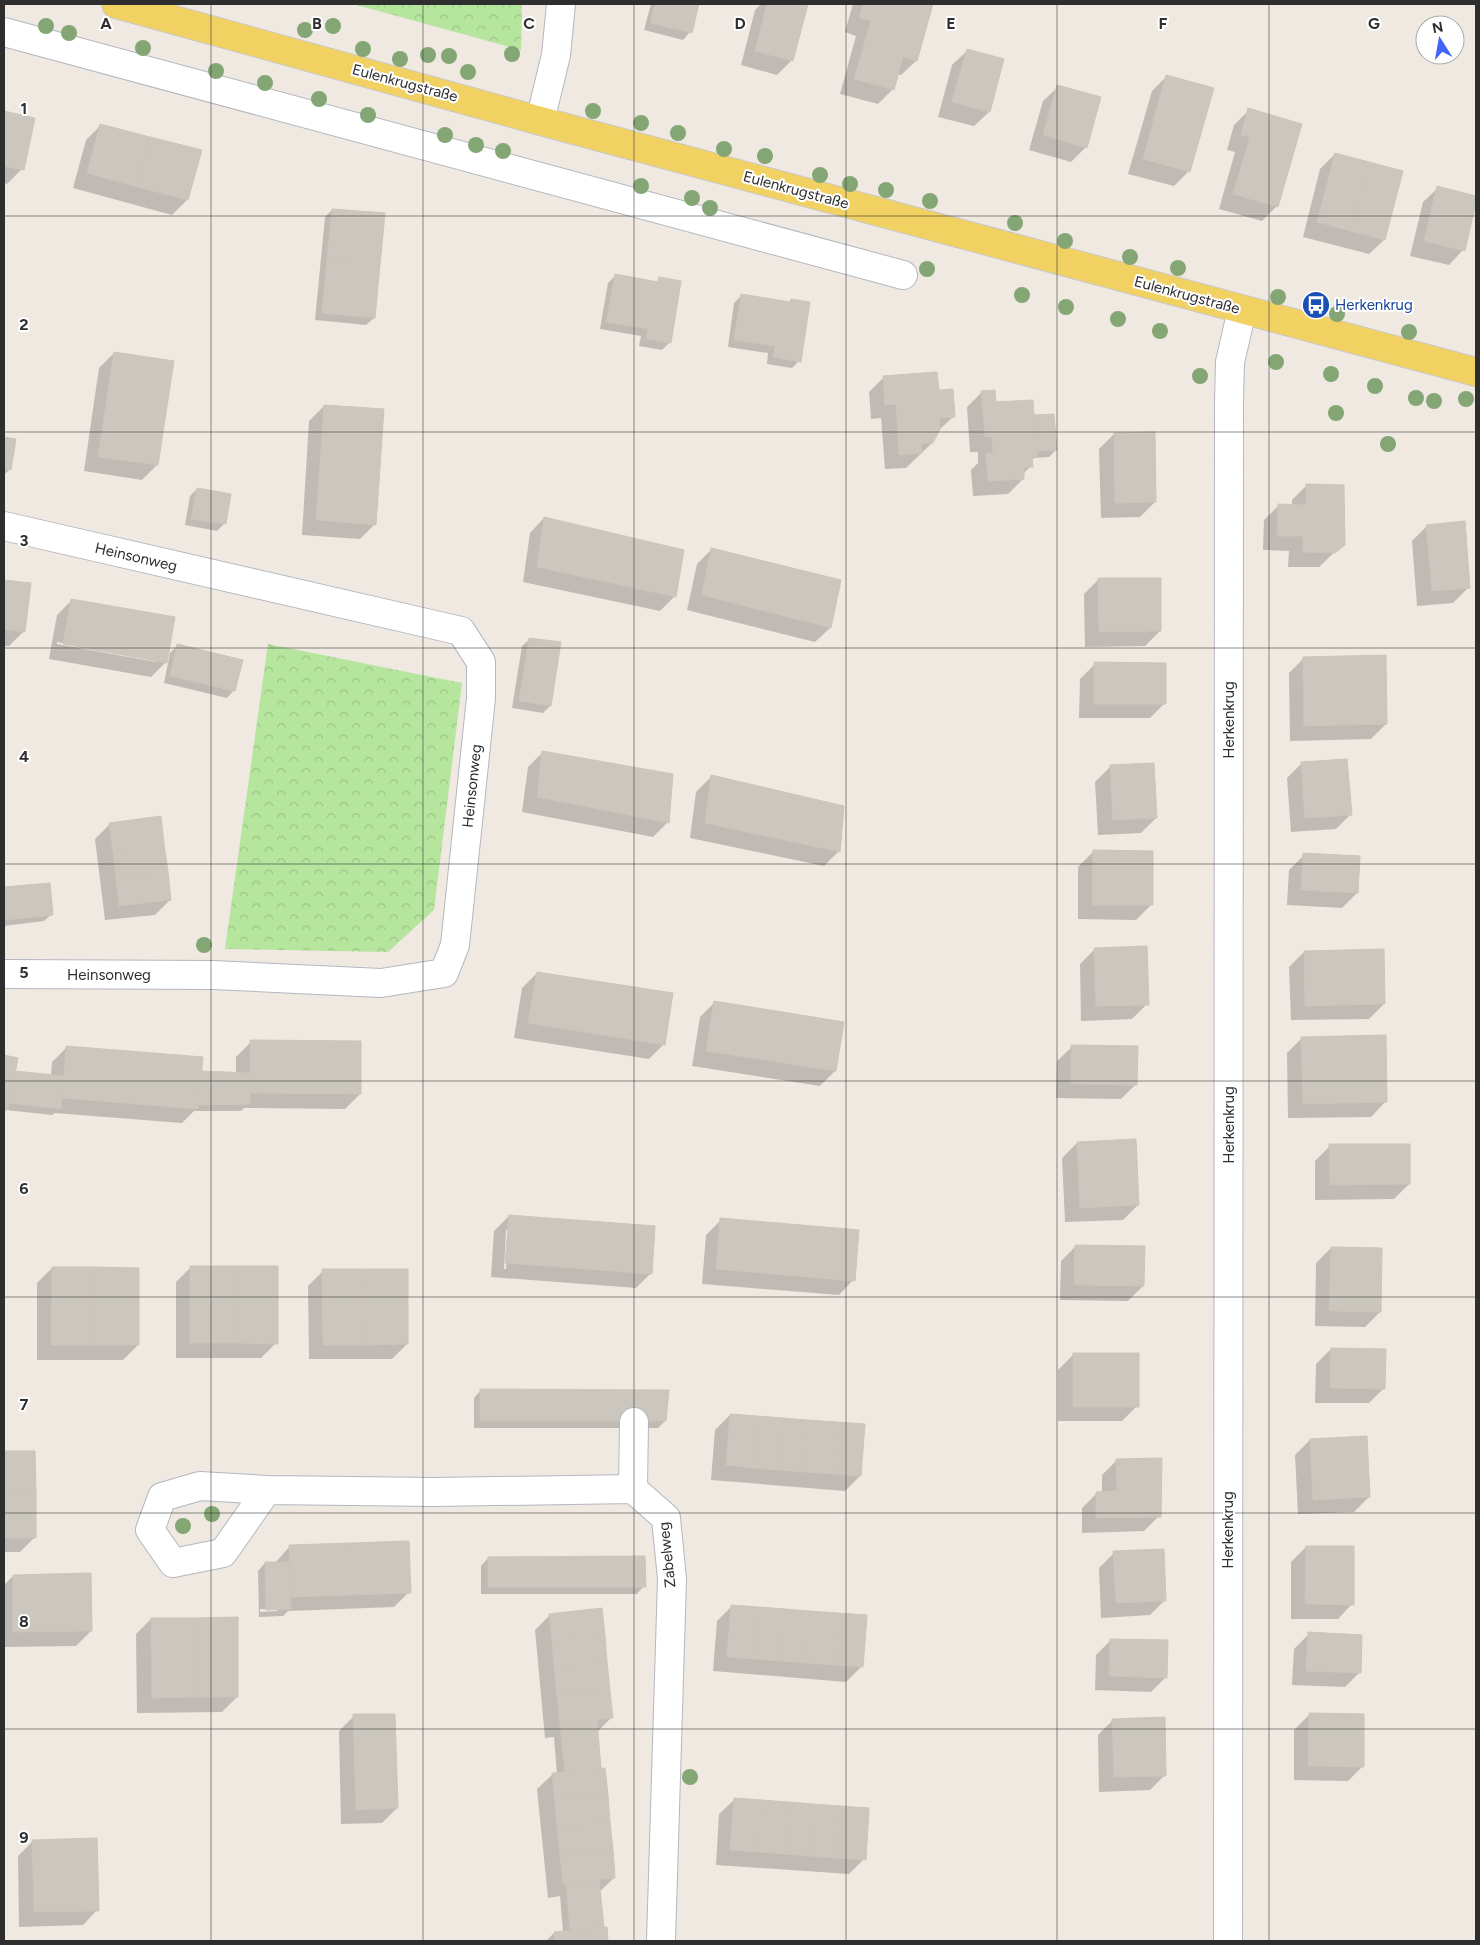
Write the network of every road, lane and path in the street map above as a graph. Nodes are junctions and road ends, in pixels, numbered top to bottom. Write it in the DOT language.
graph roads {
  1 [pos="116,4"];
  2 [pos="562,4"];
  3 [pos="4,32"];
  4 [pos="540,120"];
  5 [pos="903,275"];
  6 [pos="1242,310"];
  7 [pos="1476,372"];
  8 [pos="4,526"];
  9 [pos="4,974"];
  10 [pos="634,1422"];
  11 [pos="633,1489"];
  12 [pos="267,1490"];
  13 [pos="661,1941"];
  14 [pos="1228,1941"];
  1 -- 4 [label="main road, Eulenkrugstraße"];
  2 -- 4 [label="street"];
  3 -- 5 [label="street"];
  4 -- 6 [label="main road, Eulenkrugstraße"];
  6 -- 7 [label="main road, Eulenkrugstraße"];
  6 -- 14 [label="street, Herkenkrug"];
  8 -- 9 [label="street, Heinsonweg"];
  10 -- 11 [label="street"];
  11 -- 12 [label="street"];
  11 -- 13 [label="street, Zabelweg"];
}
